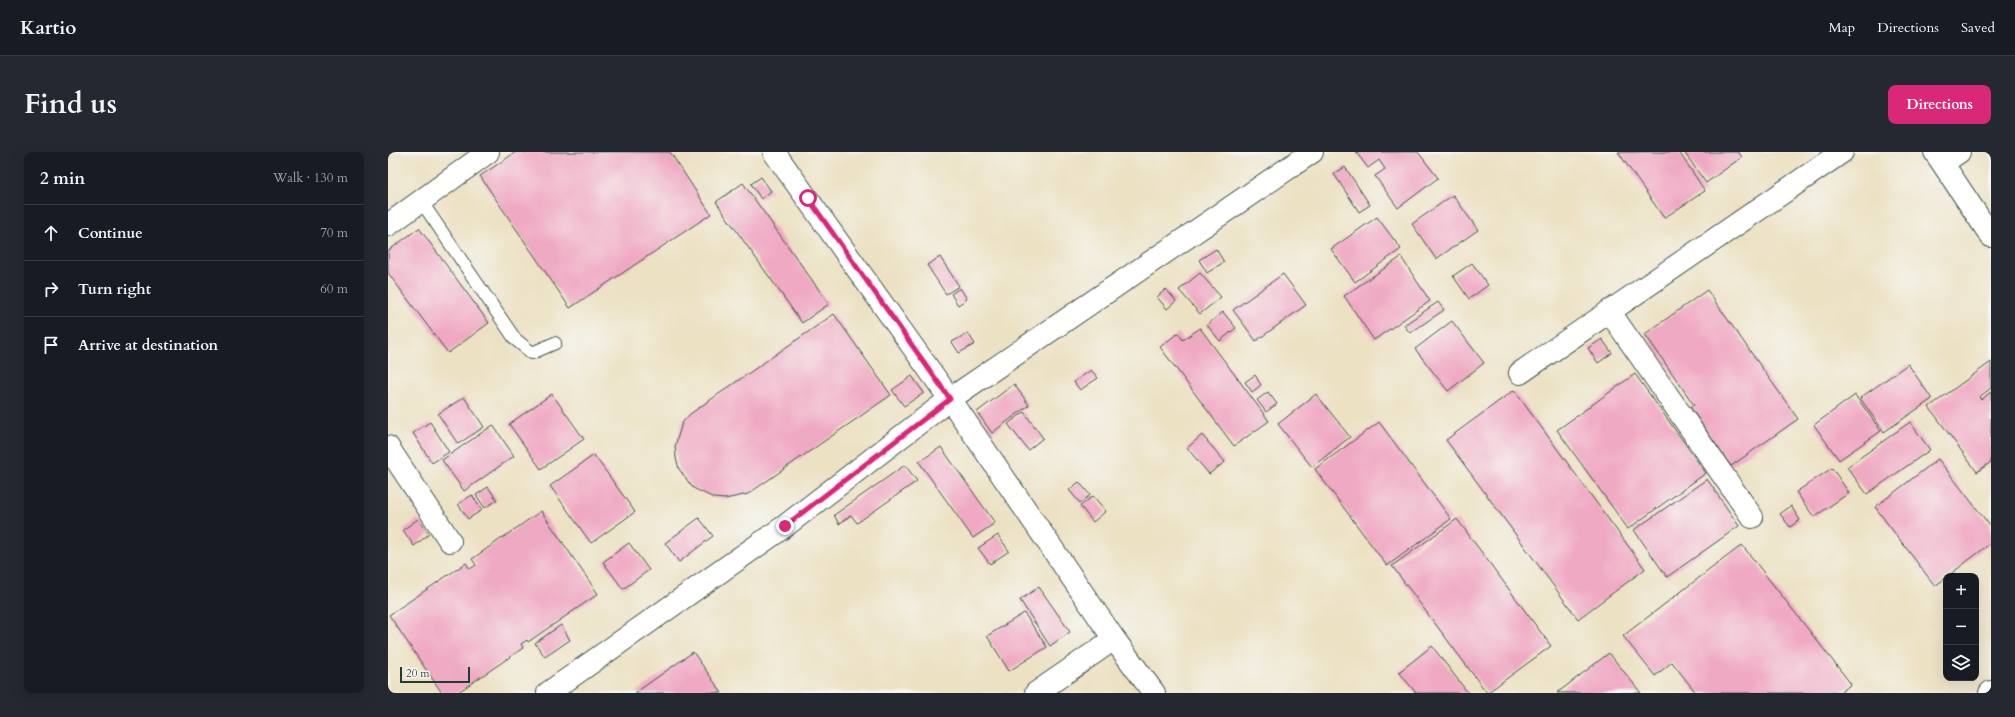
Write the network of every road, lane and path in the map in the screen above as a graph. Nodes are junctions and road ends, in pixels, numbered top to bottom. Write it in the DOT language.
graph roads {
  1 [pos="488,152"];
  2 [pos="774,152"];
  3 [pos="1312,152"];
  4 [pos="1842,152"];
  5 [pos="1946,156"];
  6 [pos="421,201"];
  7 [pos="388,225"];
  8 [pos="1991,236"];
  9 [pos="1609,311"];
  10 [pos="556,343"];
  11 [pos="1520,373"];
  12 [pos="950,399"];
  13 [pos="388,447"];
  14 [pos="1752,517"];
  15 [pos="450,541"];
  16 [pos="1114,639"];
  17 [pos="548,693"];
  18 [pos="1036,693"];
  19 [pos="1154,693"];
  1 -- 6 [label="street"];
  2 -- 12 [label="street"];
  3 -- 12 [label="street"];
  4 -- 9 [label="street"];
  5 -- 8 [label="street"];
  6 -- 7 [label="street"];
  6 -- 10 [label="lane"];
  9 -- 11 [label="street"];
  9 -- 14 [label="street"];
  12 -- 16 [label="street"];
  12 -- 17 [label="street"];
  13 -- 15 [label="street"];
  16 -- 18 [label="street"];
  16 -- 19 [label="street"];
}
